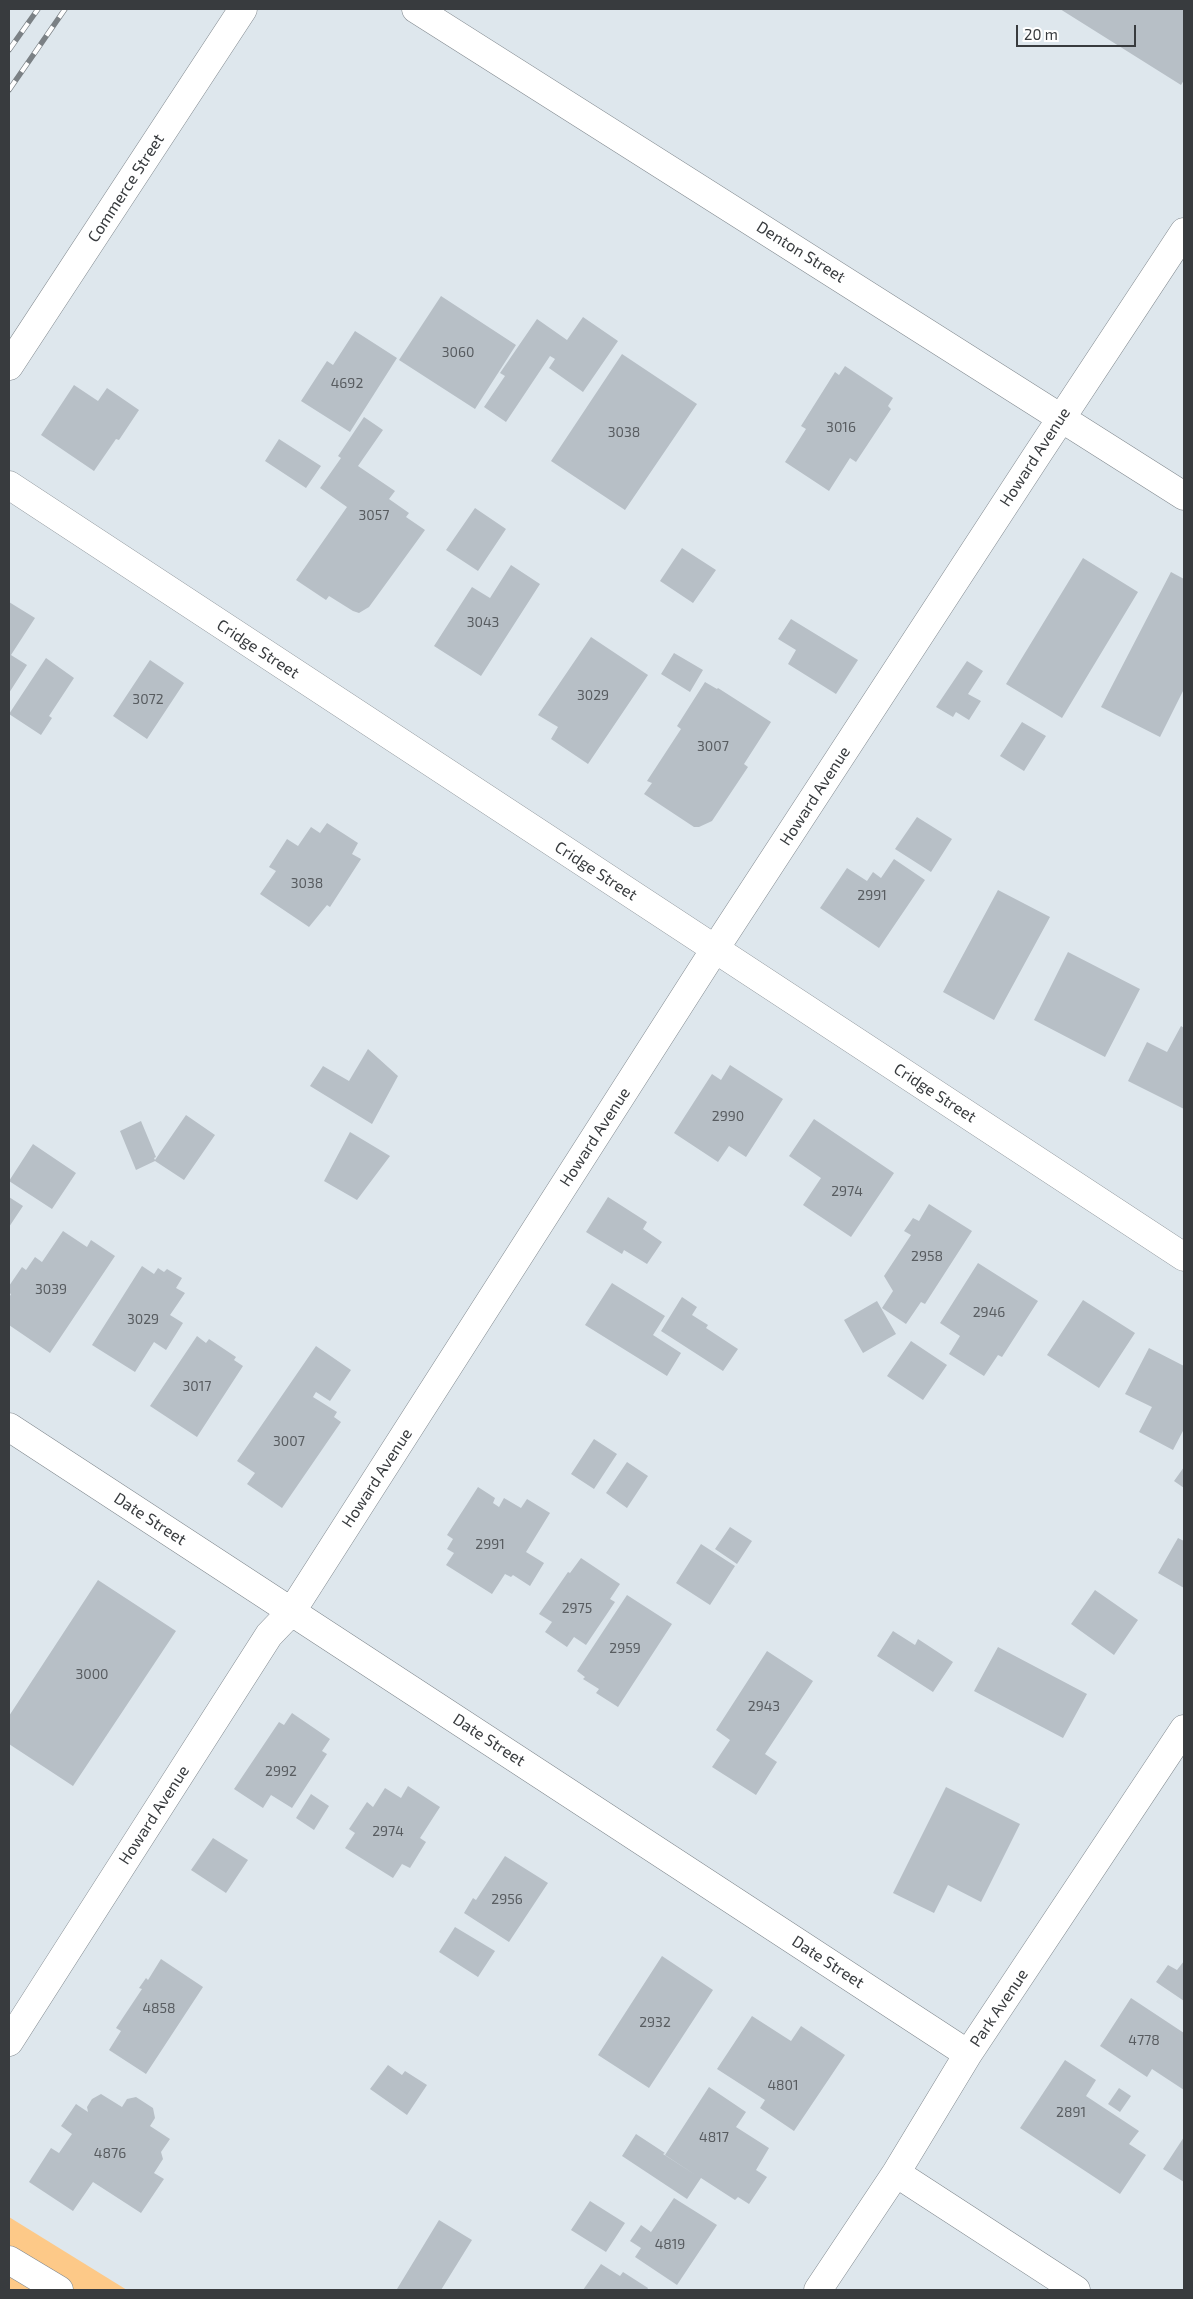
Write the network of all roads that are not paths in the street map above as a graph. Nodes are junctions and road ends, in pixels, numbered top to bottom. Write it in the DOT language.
graph roads {
  1 [pos="243,9"];
  2 [pos="416,9"];
  3 [pos="1184,232"];
  4 [pos="9,366"];
  5 [pos="1061,417"];
  6 [pos="9,485"];
  7 [pos="1184,496"];
  8 [pos="715,949"];
  9 [pos="1184,1257"];
  10 [pos="9,1427"];
  11 [pos="292,1611"];
  12 [pos="1184,1729"];
  13 [pos="9,2042"];
  14 [pos="968,2054"];
  15 [pos="896,2173"];
  16 [pos="9,2260"];
  17 [pos="59,2290"];
  18 [pos="818,2290"];
  19 [pos="1076,2290"];
  1 -- 4 [label="street, Commerce Street"];
  2 -- 5 [label="street, Denton Street"];
  3 -- 5 [label="street, Howard Avenue"];
  5 -- 7 [label="street, Denton Street"];
  5 -- 8 [label="street, Howard Avenue"];
  6 -- 8 [label="street, Cridge Street"];
  8 -- 9 [label="street, Cridge Street"];
  8 -- 11 [label="street, Howard Avenue"];
  10 -- 11 [label="street, Date Street"];
  11 -- 13 [label="street, Howard Avenue"];
  11 -- 14 [label="street, Date Street"];
  12 -- 14 [label="street, Park Avenue"];
  14 -- 15 [label="street, Park Avenue"];
  15 -- 18 [label="street, Park Avenue"];
  15 -- 19 [label="street"];
  16 -- 17 [label="street"];
}
